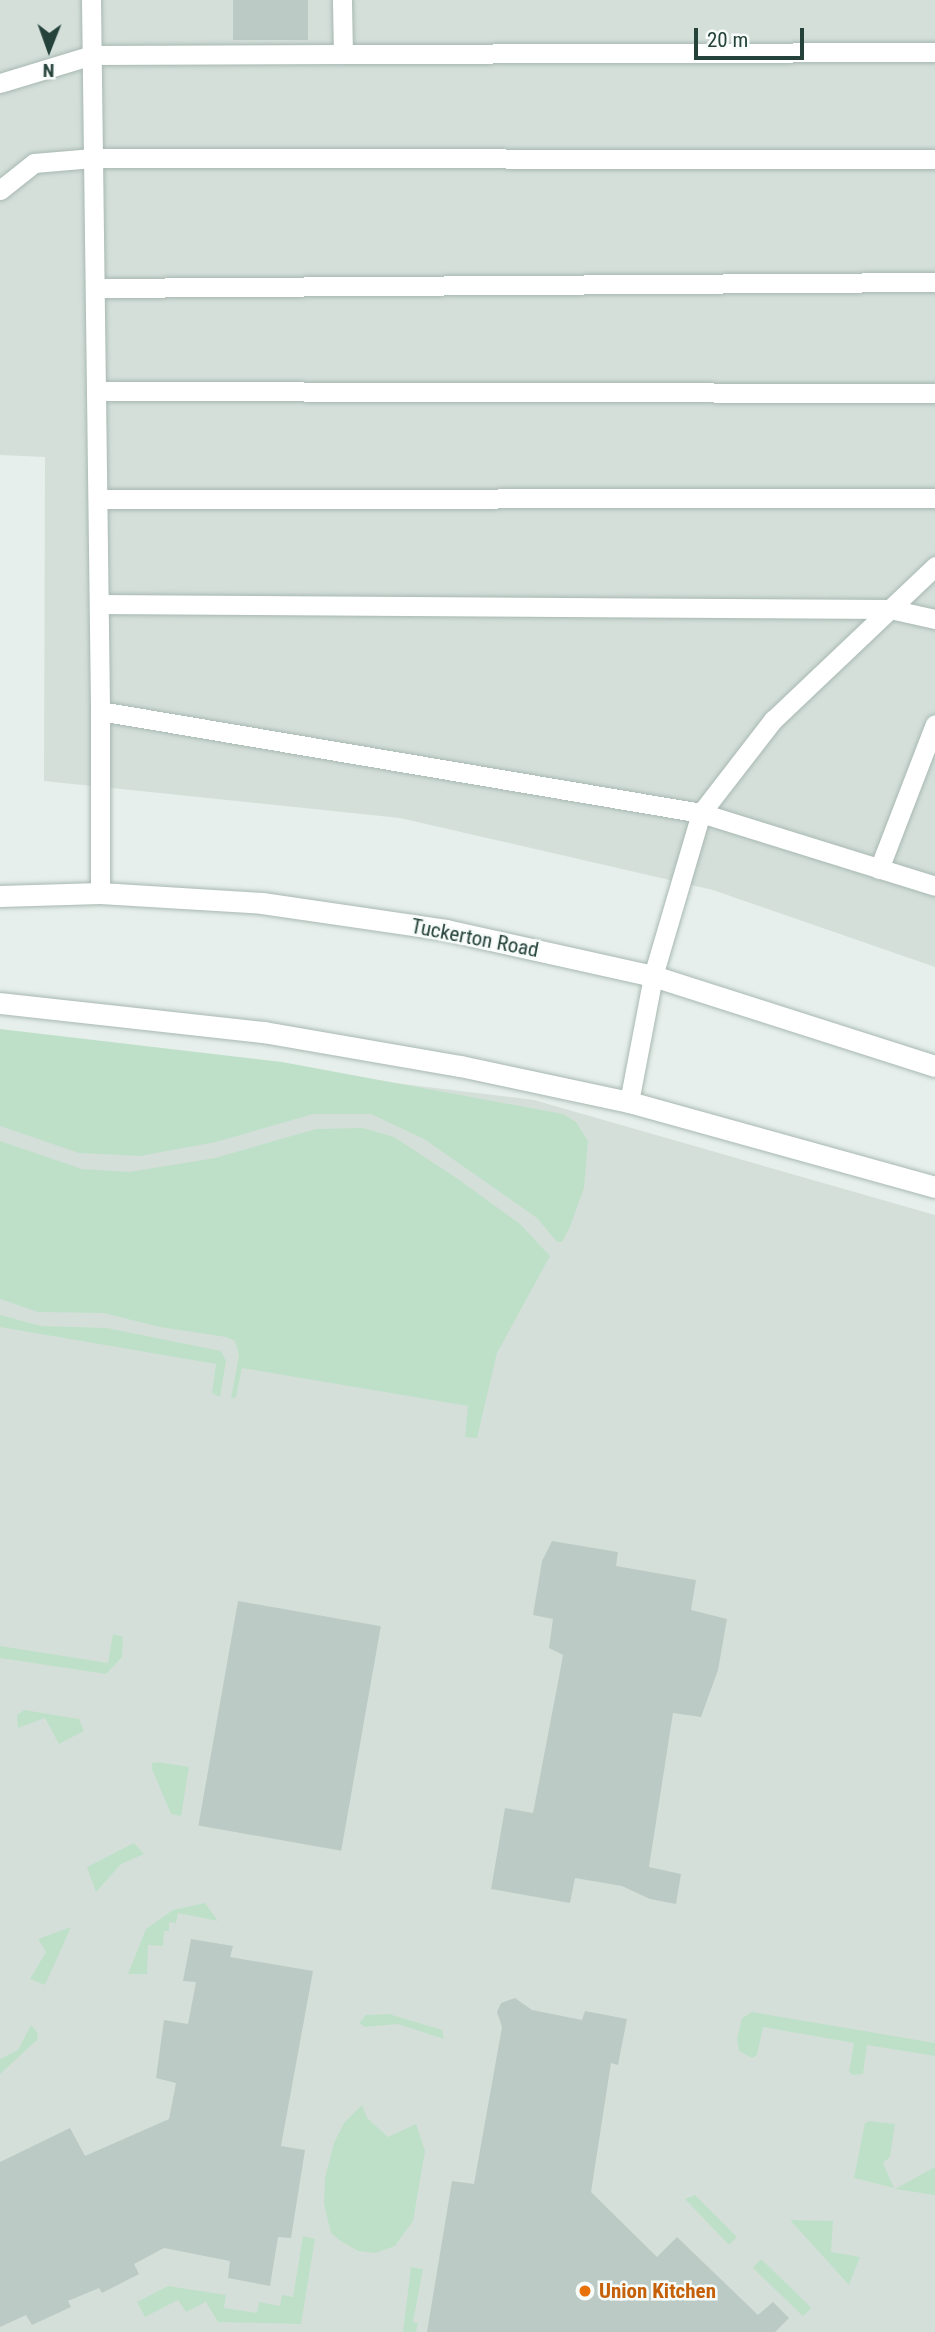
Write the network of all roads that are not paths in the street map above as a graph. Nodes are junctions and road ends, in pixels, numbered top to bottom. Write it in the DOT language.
graph roads {
  1 [pos="91,0"];
  2 [pos="342,0"];
  3 [pos="935,52"];
  4 [pos="343,54"];
  5 [pos="92,55"];
  6 [pos="0,83"];
  7 [pos="93,158"];
  8 [pos="935,159"];
  9 [pos="0,190"];
  10 [pos="935,282"];
  11 [pos="95,288"];
  12 [pos="96,391"];
  13 [pos="935,394"];
  14 [pos="935,498"];
  15 [pos="98,499"];
  16 [pos="935,566"];
  17 [pos="99,604"];
  18 [pos="890,609"];
  19 [pos="935,619"];
  20 [pos="100,711"];
  21 [pos="935,724"];
  22 [pos="701,813"];
  23 [pos="879,869"];
  24 [pos="935,886"];
  25 [pos="100,893"];
  26 [pos="0,895"];
  27 [pos="653,976"];
  28 [pos="0,1003"];
  29 [pos="935,1066"];
  30 [pos="629,1102"];
  31 [pos="935,1187"];
  1 -- 5 [label="lane"];
  2 -- 4 [label="lane"];
  3 -- 4 [label="lane"];
  4 -- 5 [label="lane"];
  5 -- 6 [label="lane"];
  5 -- 7 [label="lane"];
  7 -- 8 [label="lane"];
  7 -- 9 [label="lane"];
  7 -- 11 [label="lane"];
  10 -- 11 [label="lane"];
  11 -- 12 [label="lane"];
  12 -- 13 [label="lane"];
  12 -- 15 [label="lane"];
  14 -- 15 [label="lane"];
  15 -- 17 [label="lane"];
  16 -- 18 [label="lane"];
  17 -- 18 [label="lane"];
  17 -- 20 [label="lane"];
  18 -- 19 [label="lane"];
  18 -- 22 [label="lane"];
  20 -- 22 [label="lane"];
  20 -- 25 [label="lane"];
  21 -- 23 [label="lane"];
  22 -- 23 [label="lane"];
  22 -- 27 [label="lane"];
  23 -- 24 [label="lane"];
  25 -- 26 [label="main road, Tuckerton Road"];
  25 -- 27 [label="main road, Tuckerton Road"];
  27 -- 29 [label="main road, Tuckerton Road"];
  27 -- 30 [label="lane"];
  28 -- 30 [label="main road"];
  30 -- 31 [label="main road"];
}
